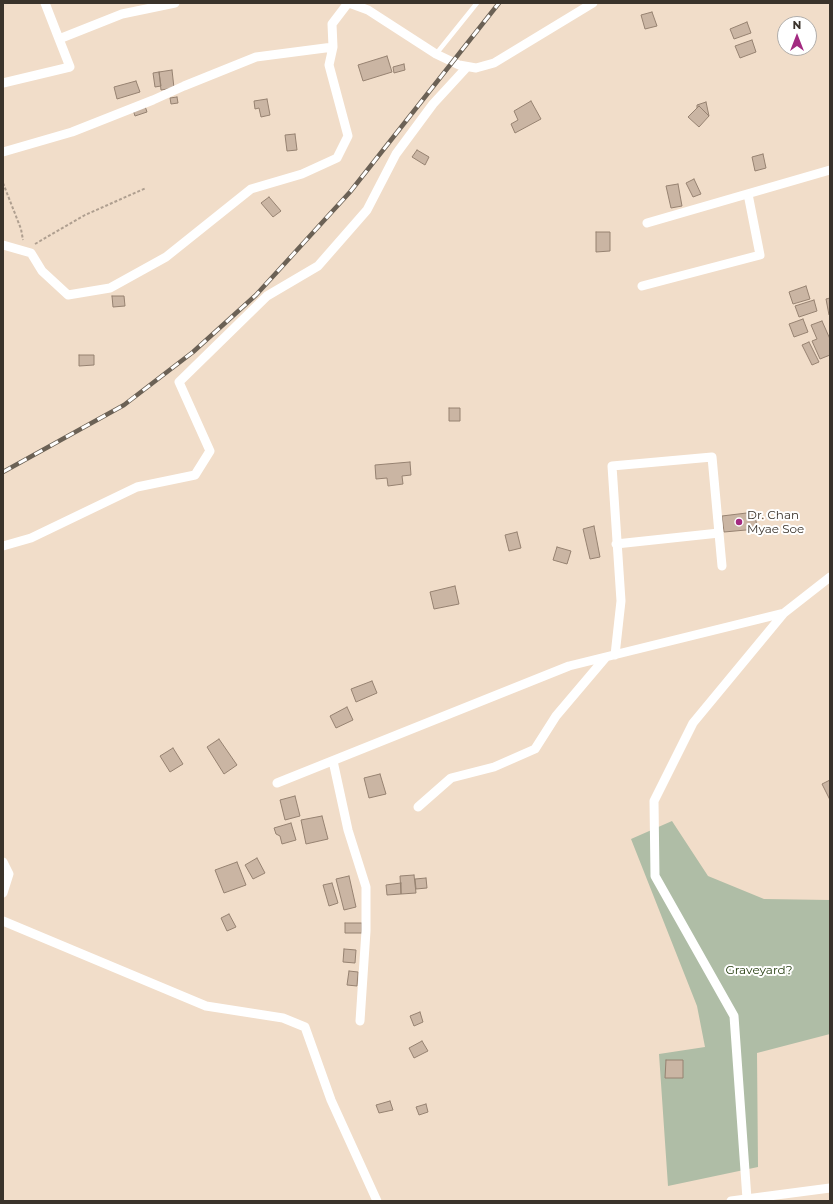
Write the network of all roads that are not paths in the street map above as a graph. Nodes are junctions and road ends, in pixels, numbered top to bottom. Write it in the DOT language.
graph roads {
  1 [pos="45,3"];
  2 [pos="175,3"];
  3 [pos="348,3"];
  4 [pos="477,3"];
  5 [pos="593,3"];
  6 [pos="59,39"];
  7 [pos="333,48"];
  8 [pos="436,54"];
  9 [pos="467,66"];
  10 [pos="3,83"];
  11 [pos="3,152"];
  12 [pos="830,170"];
  13 [pos="748,194"];
  14 [pos="647,223"];
  15 [pos="3,245"];
  16 [pos="642,286"];
  17 [pos="719,533"];
  18 [pos="616,544"];
  19 [pos="3,546"];
  20 [pos="722,566"];
  21 [pos="830,577"];
  22 [pos="784,613"];
  23 [pos="610,656"];
  24 [pos="332,761"];
  25 [pos="277,783"];
  26 [pos="418,807"];
  27 [pos="3,862"];
  28 [pos="3,893"];
  29 [pos="3,922"];
  30 [pos="360,1021"];
  31 [pos="830,1188"];
  32 [pos="747,1199"];
  33 [pos="377,1201"];
  34 [pos="731,1201"];
  1 -- 6 [label="street"];
  2 -- 6 [label="street"];
  3 -- 7 [label="street"];
  3 -- 8 [label="street"];
  4 -- 8 [label="lane"];
  5 -- 9 [label="street"];
  6 -- 10 [label="street"];
  7 -- 11 [label="street"];
  7 -- 15 [label="street"];
  8 -- 9 [label="street"];
  9 -- 19 [label="street"];
  12 -- 13 [label="street"];
  13 -- 14 [label="street"];
  13 -- 16 [label="street"];
  17 -- 18 [label="street"];
  17 -- 18 [label="street"];
  17 -- 20 [label="street"];
  18 -- 23 [label="street"];
  21 -- 22 [label="street"];
  22 -- 23 [label="street"];
  22 -- 32 [label="street"];
  23 -- 24 [label="street"];
  23 -- 26 [label="street"];
  24 -- 25 [label="street"];
  24 -- 30 [label="street"];
  27 -- 28 [label="street"];
  29 -- 33 [label="street"];
  31 -- 32 [label="street"];
  32 -- 34 [label="street"];
}
